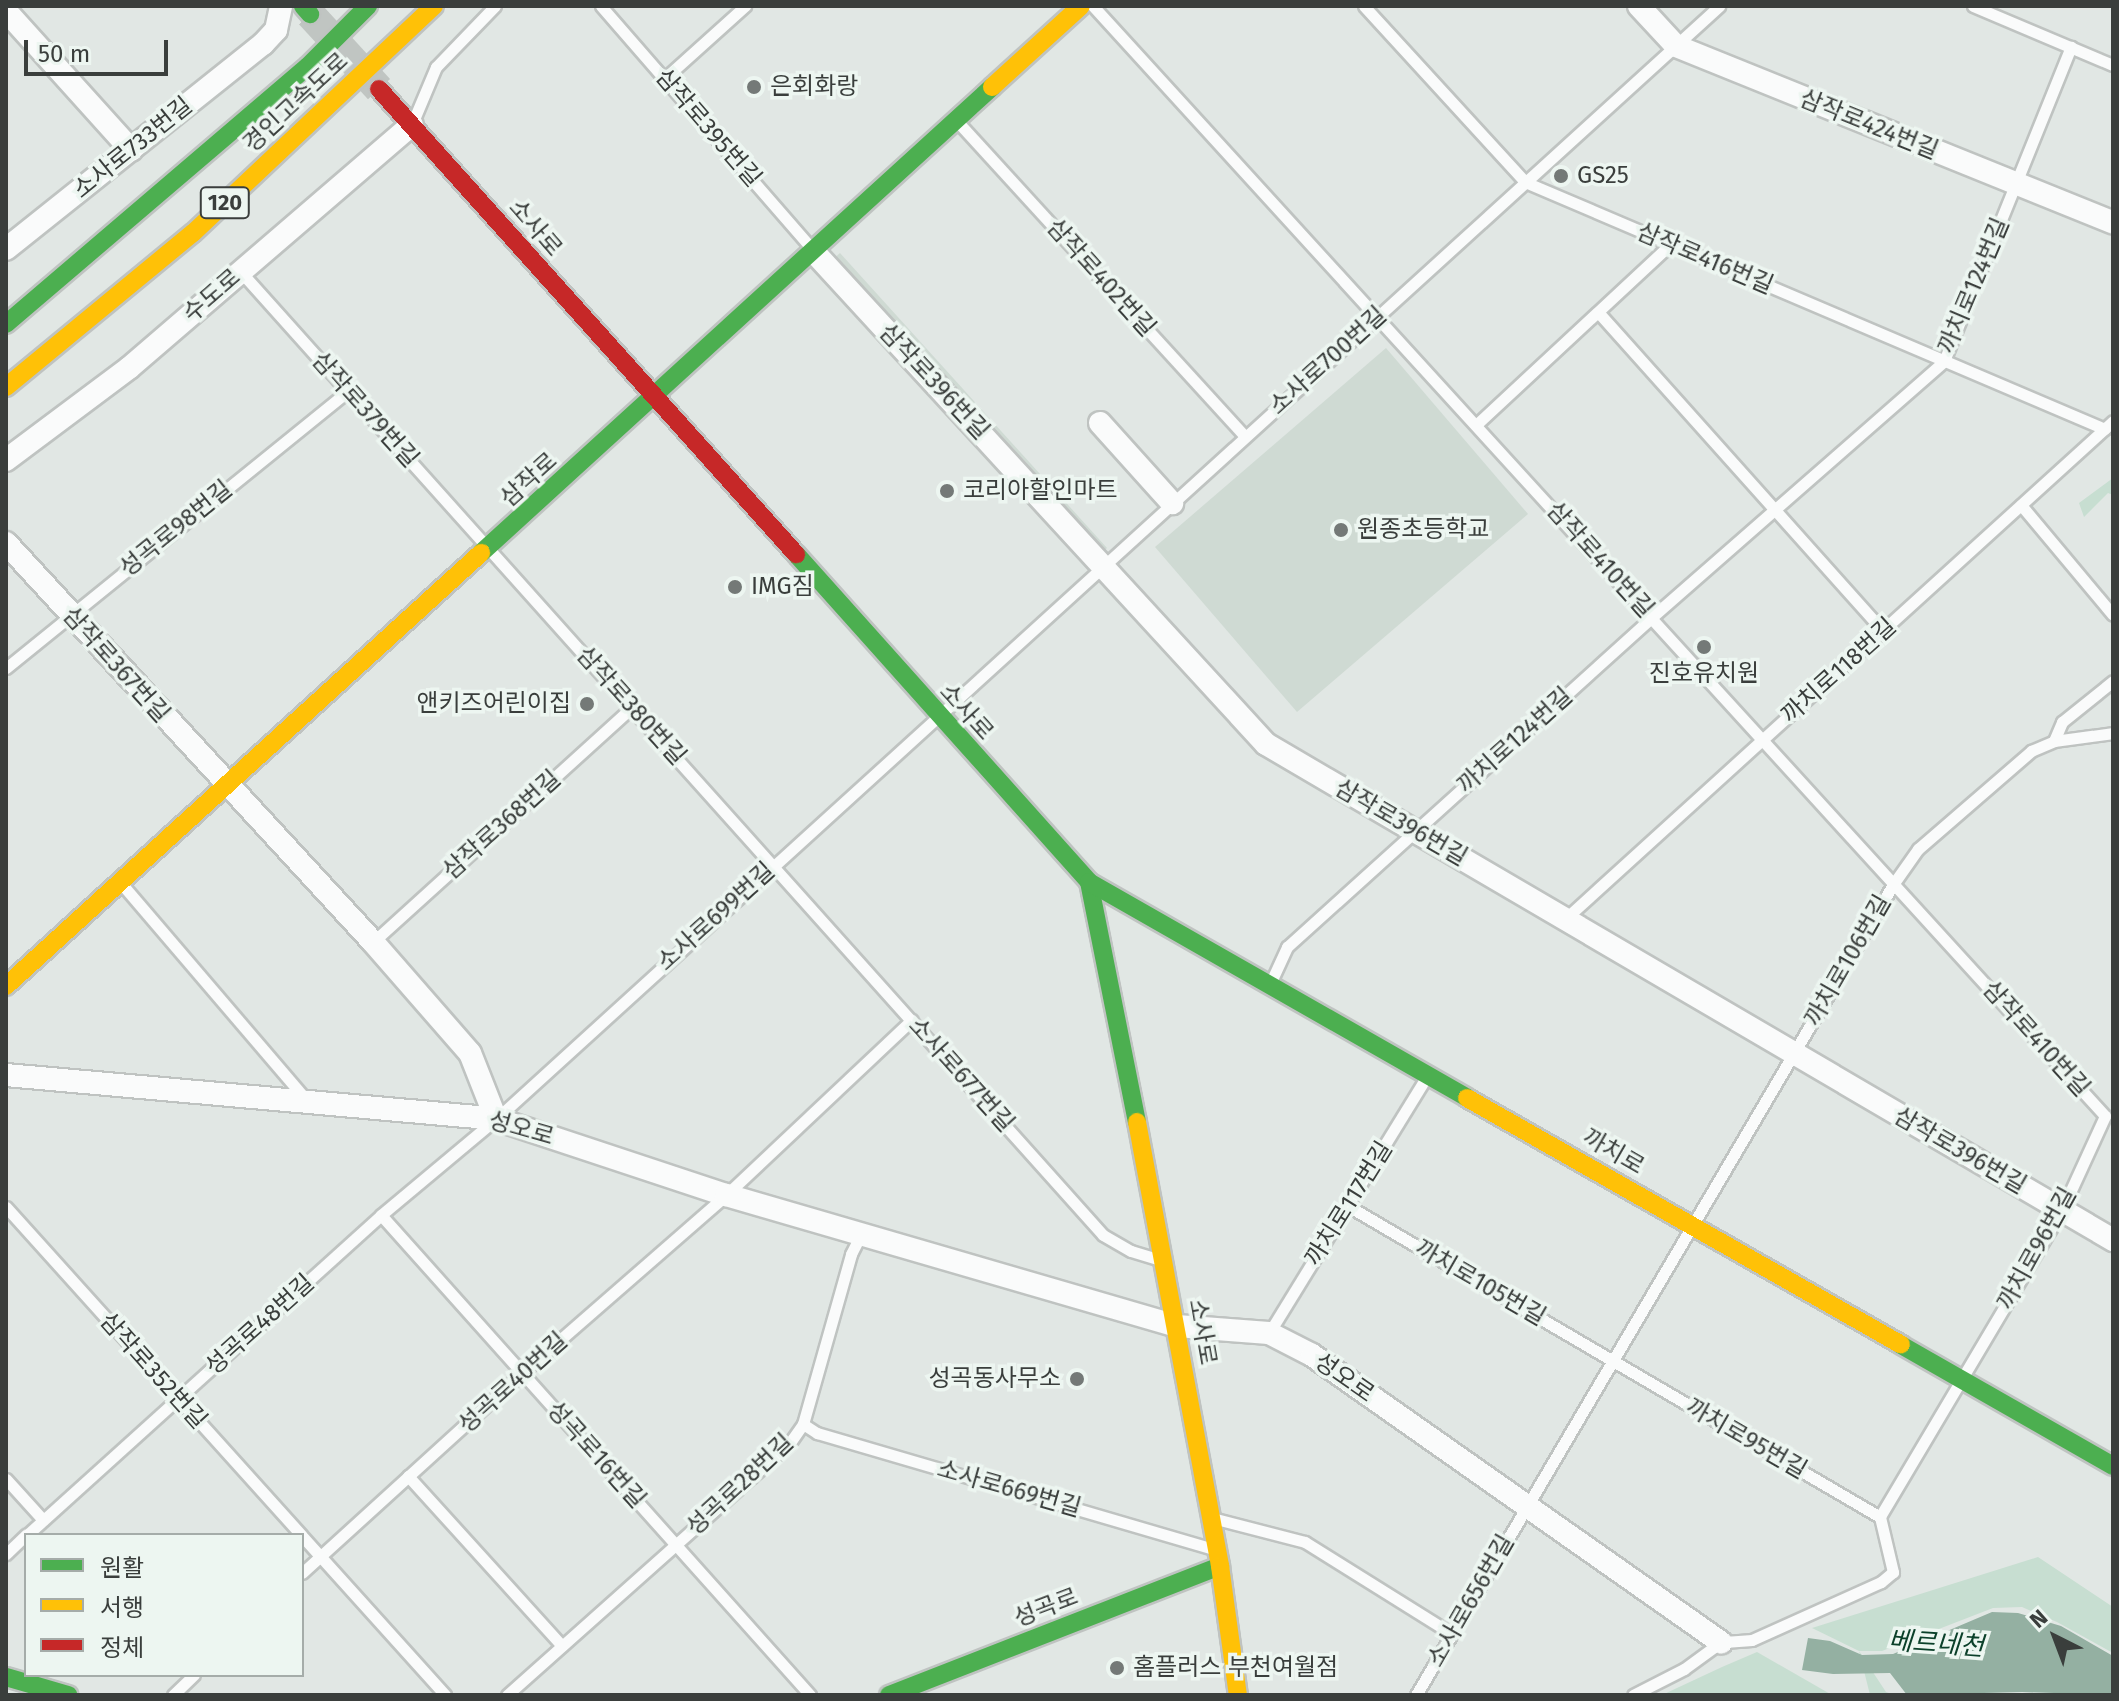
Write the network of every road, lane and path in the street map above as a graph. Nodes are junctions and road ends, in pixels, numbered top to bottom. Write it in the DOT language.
graph roads {
  1 [pos="281,6"];
  2 [pos="368,6"];
  3 [pos="434,6"];
  4 [pos="495,6"];
  5 [pos="601,6"];
  6 [pos="745,6"];
  7 [pos="1081,6"];
  8 [pos="1093,6"];
  9 [pos="1364,6"];
  10 [pos="1639,6"];
  11 [pos="1719,6"];
  12 [pos="1973,6"];
  13 [pos="6,11"];
  14 [pos="1676,46"];
  15 [pos="2071,47"];
  16 [pos="2113,65"];
  17 [pos="665,78"];
  18 [pos="379,89"];
  19 [pos="957,121"];
  20 [pos="412,125"];
  21 [pos="131,150"];
  22 [pos="1525,182"];
  23 [pos="2016,185"];
  24 [pos="2113,223"];
  25 [pos="1671,244"];
  26 [pos="6,249"];
  27 [pos="814,252"];
  28 [pos="241,272"];
  29 [pos="1598,312"];
  30 [pos="1378,316"];
  31 [pos="6,324"];
  32 [pos="1944,361"];
  33 [pos="6,387"];
  34 [pos="348,391"];
  35 [pos="654,399"];
  36 [pos="1100,423"];
  37 [pos="1477,424"];
  38 [pos="2109,425"];
  39 [pos="1245,436"];
  40 [pos="6,460"];
  41 [pos="1172,503"];
  42 [pos="2021,505"];
  43 [pos="1777,511"];
  44 [pos="6,543"];
  45 [pos="489,548"];
  46 [pos="1103,565"];
  47 [pos="71,614"];
  48 [pos="2113,615"];
  49 [pos="1652,617"];
  50 [pos="1883,631"];
  51 [pos="6,668"];
  52 [pos="2113,681"];
  53 [pos="632,707"];
  54 [pos="937,716"];
  55 [pos="2113,733"];
  56 [pos="1764,740"];
  57 [pos="2054,741"];
  58 [pos="226,787"];
  59 [pos="1415,831"];
  60 [pos="773,865"];
  61 [pos="121,882"];
  62 [pos="1089,882"];
  63 [pos="1894,883"];
  64 [pos="1565,919"];
  65 [pos="373,942"];
  66 [pos="1270,984"];
  67 [pos="6,986"];
  68 [pos="912,1020"];
  69 [pos="1794,1053"];
  70 [pos="1429,1074"];
  71 [pos="6,1075"];
  72 [pos="308,1103"];
  73 [pos="2105,1116"];
  74 [pos="496,1119"];
  75 [pos="726,1195"];
  76 [pos="1348,1206"];
  77 [pos="6,1207"];
  78 [pos="2062,1210"];
  79 [pos="381,1215"];
  80 [pos="1692,1225"];
  81 [pos="862,1232"];
  82 [pos="2113,1240"];
  83 [pos="1165,1261"];
  84 [pos="1177,1326"];
  85 [pos="1269,1333"];
  86 [pos="1613,1361"];
  87 [pos="522,1373"];
  88 [pos="1962,1379"];
  89 [pos="178,1398"];
  90 [pos="803,1424"];
  91 [pos="2113,1466"];
  92 [pos="408,1476"];
  93 [pos="6,1479"];
  94 [pos="1527,1506"];
  95 [pos="1880,1517"];
  96 [pos="1212,1518"];
  97 [pos="43,1520"];
  98 [pos="28,1533"];
  99 [pos="299,1533"];
  100 [pos="24,1537"];
  101 [pos="304,1538"];
  102 [pos="676,1545"];
  103 [pos="6,1554"];
  104 [pos="320,1556"];
  105 [pos="1219,1558"];
  106 [pos="304,1571"];
  107 [pos="1452,1634"];
  108 [pos="1721,1642"];
  109 [pos="562,1646"];
  110 [pos="6,1677"];
  111 [pos="192,1677"];
  112 [pos="68,1695"];
  113 [pos="173,1695"];
  114 [pos="445,1695"];
  115 [pos="507,1695"];
  116 [pos="810,1695"];
  117 [pos="889,1695"];
  118 [pos="1238,1695"];
  119 [pos="1416,1695"];
  120 [pos="1633,1695"];
  1 -- 21 [label="street, 소사로733번길"];
  2 -- 31 [label="main road, 경인고속도로 / 120"];
  3 -- 33 [label="main road, 경인고속도로 / 120"];
  4 -- 20 [label="lane"];
  5 -- 17 [label="lane, 삼작로395번길"];
  6 -- 17 [label="lane"];
  7 -- 19 [label="main road, 삼작로"];
  8 -- 30 [label="lane, 삼작로410번길"];
  9 -- 22 [label="lane, 삼작로416번길"];
  10 -- 14 [label="street, 삼작로424번길"];
  11 -- 14 [label="lane, 소사로700번길"];
  12 -- 15 [label="lane"];
  13 -- 21 [label="street"];
  14 -- 22 [label="lane, 소사로700번길"];
  14 -- 23 [label="street, 삼작로424번길"];
  15 -- 16 [label="lane"];
  15 -- 23 [label="lane, 까치로124번길"];
  17 -- 27 [label="lane, 삼작로395번길"];
  18 -- 20 [label="main road, 소사로"];
  19 -- 27 [label="main road, 삼작로"];
  19 -- 39 [label="lane, 삼작로402번길"];
  20 -- 28 [label="street, 수도로"];
  20 -- 35 [label="main road, 소사로"];
  21 -- 26 [label="street, 소사로733번길"];
  22 -- 25 [label="lane, 삼작로416번길"];
  22 -- 30 [label="lane, 소사로700번길"];
  23 -- 24 [label="street, 삼작로424번길"];
  23 -- 32 [label="lane, 까치로124번길"];
  25 -- 29 [label="lane"];
  25 -- 32 [label="lane, 삼작로416번길"];
  27 -- 35 [label="main road, 삼작로"];
  27 -- 46 [label="street, 삼작로396번길"];
  28 -- 34 [label="lane, 삼작로379번길"];
  28 -- 40 [label="street, 수도로"];
  29 -- 37 [label="lane"];
  29 -- 43 [label="lane"];
  30 -- 37 [label="lane, 삼작로410번길"];
  30 -- 39 [label="lane, 소사로700번길"];
  32 -- 38 [label="lane, 삼작로416번길"];
  32 -- 43 [label="lane, 까치로124번길"];
  34 -- 45 [label="lane, 삼작로379번길"];
  34 -- 47 [label="lane, 성곡로98번길"];
  35 -- 45 [label="main road, 삼작로"];
  35 -- 54 [label="main road, 소사로"];
  36 -- 41 [label="street"];
  37 -- 49 [label="lane, 삼작로410번길"];
  38 -- 42 [label="lane, 까치로118번길"];
  39 -- 41 [label="lane, 소사로700번길"];
  41 -- 46 [label="lane, 소사로700번길"];
  42 -- 48 [label="lane"];
  42 -- 50 [label="lane, 까치로118번길"];
  43 -- 49 [label="lane, 까치로124번길"];
  43 -- 50 [label="lane"];
  44 -- 47 [label="street, 삼작로367번길"];
  45 -- 53 [label="lane, 삼작로380번길"];
  45 -- 58 [label="main road, 삼작로"];
  46 -- 54 [label="lane, 소사로700번길"];
  46 -- 59 [label="street, 삼작로396번길"];
  47 -- 51 [label="lane, 성곡로98번길"];
  47 -- 58 [label="street, 삼작로367번길"];
  49 -- 56 [label="lane, 삼작로410번길"];
  49 -- 59 [label="lane, 까치로124번길"];
  50 -- 56 [label="lane, 까치로118번길"];
  52 -- 57 [label="lane, 까치로106번길"];
  53 -- 60 [label="lane, 삼작로380번길"];
  53 -- 65 [label="lane, 삼작로368번길"];
  54 -- 60 [label="lane, 소사로699번길"];
  54 -- 62 [label="main road, 소사로"];
  55 -- 57 [label="lane, 까치로106번길"];
  56 -- 63 [label="lane, 삼작로410번길"];
  56 -- 64 [label="lane, 까치로118번길"];
  57 -- 63 [label="lane, 까치로106번길"];
  58 -- 61 [label="main road, 삼작로"];
  58 -- 65 [label="street"];
  59 -- 64 [label="street, 삼작로396번길"];
  59 -- 66 [label="lane, 까치로124번길"];
  60 -- 68 [label="lane, 소사로677번길"];
  60 -- 74 [label="lane, 소사로699번길"];
  61 -- 67 [label="main road, 삼작로"];
  61 -- 72 [label="lane"];
  62 -- 66 [label="main road, 까치로"];
  62 -- 83 [label="main road, 소사로"];
  63 -- 69 [label="lane, 까치로106번길"];
  63 -- 73 [label="lane, 삼작로410번길"];
  64 -- 69 [label="street, 삼작로396번길"];
  65 -- 74 [label="street"];
  66 -- 70 [label="main road, 까치로"];
  68 -- 75 [label="lane"];
  68 -- 83 [label="lane, 소사로677번길"];
  69 -- 78 [label="street, 삼작로396번길"];
  69 -- 80 [label="lane, 까치로106번길"];
  70 -- 76 [label="lane, 까치로117번길"];
  70 -- 80 [label="main road, 까치로"];
  71 -- 72 [label="street, 성오로"];
  72 -- 74 [label="street, 성오로"];
  73 -- 78 [label="lane, 까치로96번길"];
  74 -- 75 [label="street, 성오로"];
  74 -- 79 [label="lane, 성곡로48번길"];
  75 -- 81 [label="street, 성오로"];
  75 -- 87 [label="lane, 성곡로40번길"];
  76 -- 85 [label="lane, 까치로117번길"];
  76 -- 86 [label="lane, 까치로105번길"];
  77 -- 89 [label="lane, 삼작로352번길"];
  78 -- 82 [label="street, 삼작로396번길"];
  78 -- 88 [label="lane, 까치로96번길"];
  79 -- 87 [label="lane, 성곡로16번길"];
  79 -- 89 [label="lane, 성곡로48번길"];
  80 -- 86 [label="lane"];
  80 -- 88 [label="main road, 까치로"];
  81 -- 84 [label="street, 성오로"];
  81 -- 90 [label="lane, 성곡로28번길"];
  83 -- 84 [label="main road, 소사로"];
  84 -- 85 [label="street, 성오로"];
  84 -- 96 [label="main road, 소사로"];
  85 -- 94 [label="street, 성오로"];
  86 -- 94 [label="lane"];
  86 -- 95 [label="lane, 까치로95번길"];
  87 -- 92 [label="lane, 성곡로40번길"];
  87 -- 102 [label="lane, 성곡로16번길"];
  88 -- 91 [label="main road, 까치로"];
  88 -- 95 [label="lane"];
  89 -- 97 [label="lane, 성곡로48번길"];
  89 -- 99 [label="lane, 삼작로352번길"];
  90 -- 102 [label="lane, 성곡로28번길"];
  90 -- 105 [label="lane, 소사로669번길"];
  92 -- 104 [label="lane, 성곡로40번길"];
  92 -- 109 [label="lane"];
  93 -- 97 [label="lane"];
  94 -- 107 [label="lane, 소사로656번길"];
  94 -- 108 [label="street, 성오로"];
  95 -- 108 [label="lane"];
  96 -- 105 [label="main road, 소사로"];
  96 -- 107 [label="lane"];
  97 -- 98 [label="lane, 성곡로48번길"];
  100 -- 103 [label="lane, 성곡로48번길"];
  101 -- 104 [label="lane, 삼작로352번길"];
  102 -- 109 [label="lane, 성곡로28번길"];
  102 -- 116 [label="lane, 성곡로16번길"];
  104 -- 106 [label="lane, 성곡로40번길"];
  104 -- 114 [label="lane, 삼작로352번길"];
  105 -- 117 [label="main road, 성곡로"];
  105 -- 118 [label="main road, 소사로"];
  107 -- 119 [label="lane, 소사로656번길"];
  108 -- 120 [label="lane"];
  109 -- 115 [label="lane, 성곡로28번길"];
  110 -- 112 [label="main road"];
  111 -- 113 [label="lane"];
}
